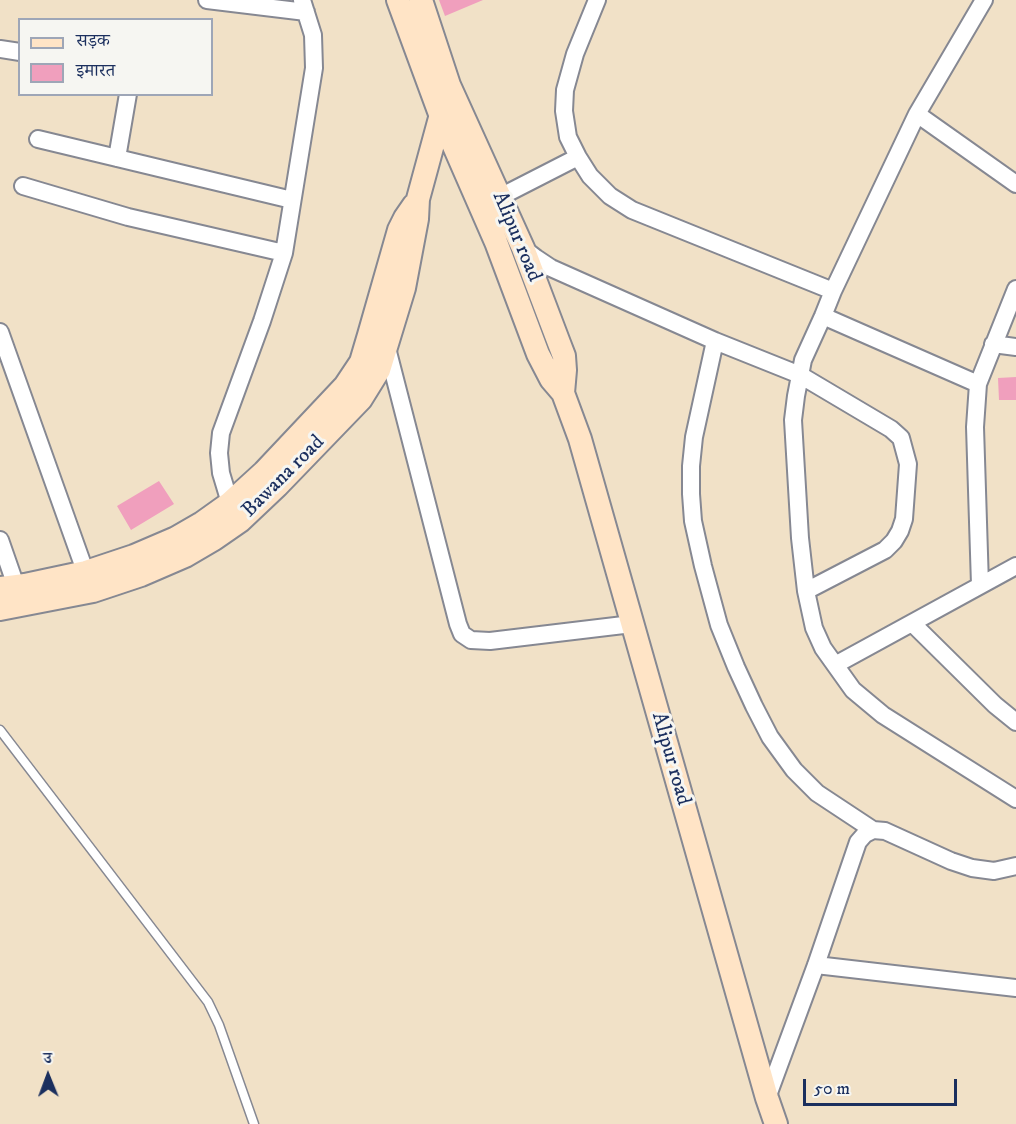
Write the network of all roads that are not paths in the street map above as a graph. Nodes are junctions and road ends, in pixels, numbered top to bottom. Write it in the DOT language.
graph roads {
  1 [pos="207,0"];
  2 [pos="398,0"];
  3 [pos="421,0"];
  4 [pos="597,0"];
  5 [pos="984,0"];
  6 [pos="304,6"];
  7 [pos="0,49"];
  8 [pos="18,52"];
  9 [pos="449,85"];
  10 [pos="128,96"];
  11 [pos="440,114"];
  12 [pos="917,114"];
  13 [pos="38,139"];
  14 [pos="578,157"];
  15 [pos="117,158"];
  16 [pos="1016,184"];
  17 [pos="23,186"];
  18 [pos="418,199"];
  19 [pos="292,200"];
  20 [pos="490,202"];
  21 [pos="523,248"];
  22 [pos="284,253"];
  23 [pos="1016,289"];
  24 [pos="832,291"];
  25 [pos="823,316"];
  26 [pos="0,332"];
  27 [pos="716,341"];
  28 [pos="993,344"];
  29 [pos="1016,347"];
  30 [pos="387,348"];
  31 [pos="800,375"];
  32 [pos="978,384"];
  33 [pos="563,393"];
  34 [pos="235,512"];
  35 [pos="0,540"];
  36 [pos="1016,566"];
  37 [pos="89,581"];
  38 [pos="980,585"];
  39 [pos="8,587"];
  40 [pos="806,591"];
  41 [pos="0,609"];
  42 [pos="912,623"];
  43 [pos="632,624"];
  44 [pos="835,665"];
  45 [pos="1016,722"];
  46 [pos="0,730"];
  47 [pos="1016,800"];
  48 [pos="873,830"];
  49 [pos="1016,866"];
  50 [pos="816,965"];
  51 [pos="1016,987"];
  52 [pos="767,1098"];
  53 [pos="254,1124"];
  54 [pos="776,1124"];
  1 -- 6 [label="street"];
  2 -- 11 [label="street"];
  3 -- 9 [label="street"];
  4 -- 14 [label="street"];
  5 -- 12 [label="street"];
  6 -- 19 [label="street"];
  7 -- 8 [label="street"];
  9 -- 11 [label="street, Bawana road"];
  9 -- 20 [label="street, Alipur road"];
  10 -- 15 [label="street"];
  11 -- 18 [label="street, Bawana road"];
  11 -- 20 [label="street, Alipur road"];
  12 -- 16 [label="street"];
  12 -- 24 [label="street"];
  13 -- 15 [label="street"];
  14 -- 20 [label="street"];
  14 -- 24 [label="street"];
  15 -- 19 [label="street"];
  17 -- 22 [label="street"];
  18 -- 30 [label="street, Bawana road"];
  18 -- 34 [label="street, Bawana road"];
  19 -- 22 [label="street"];
  20 -- 21 [label="street, Alipur road"];
  20 -- 33 [label="street, Alipur road"];
  21 -- 27 [label="street"];
  21 -- 33 [label="street, Alipur road"];
  22 -- 34 [label="street"];
  23 -- 28 [label="street"];
  24 -- 25 [label="street"];
  25 -- 31 [label="street"];
  25 -- 32 [label="street"];
  26 -- 37 [label="street"];
  27 -- 31 [label="street"];
  27 -- 48 [label="street"];
  28 -- 29 [label="street"];
  28 -- 32 [label="street"];
  30 -- 34 [label="street, Bawana road"];
  30 -- 43 [label="street"];
  31 -- 40 [label="street"];
  31 -- 40 [label="street"];
  32 -- 38 [label="street"];
  33 -- 43 [label="street, Alipur road"];
  34 -- 37 [label="street, Bawana road"];
  35 -- 39 [label="street"];
  36 -- 38 [label="street"];
  37 -- 39 [label="street, Bawana road"];
  37 -- 41 [label="street, Bawana road"];
  38 -- 42 [label="street"];
  40 -- 44 [label="street"];
  42 -- 44 [label="street"];
  42 -- 45 [label="street"];
  43 -- 52 [label="street, Alipur road"];
  44 -- 47 [label="street"];
  46 -- 53 [label="lane"];
  48 -- 49 [label="street"];
  48 -- 50 [label="street"];
  50 -- 51 [label="street"];
  50 -- 52 [label="street"];
  52 -- 54 [label="street, Alipur road"];
}
